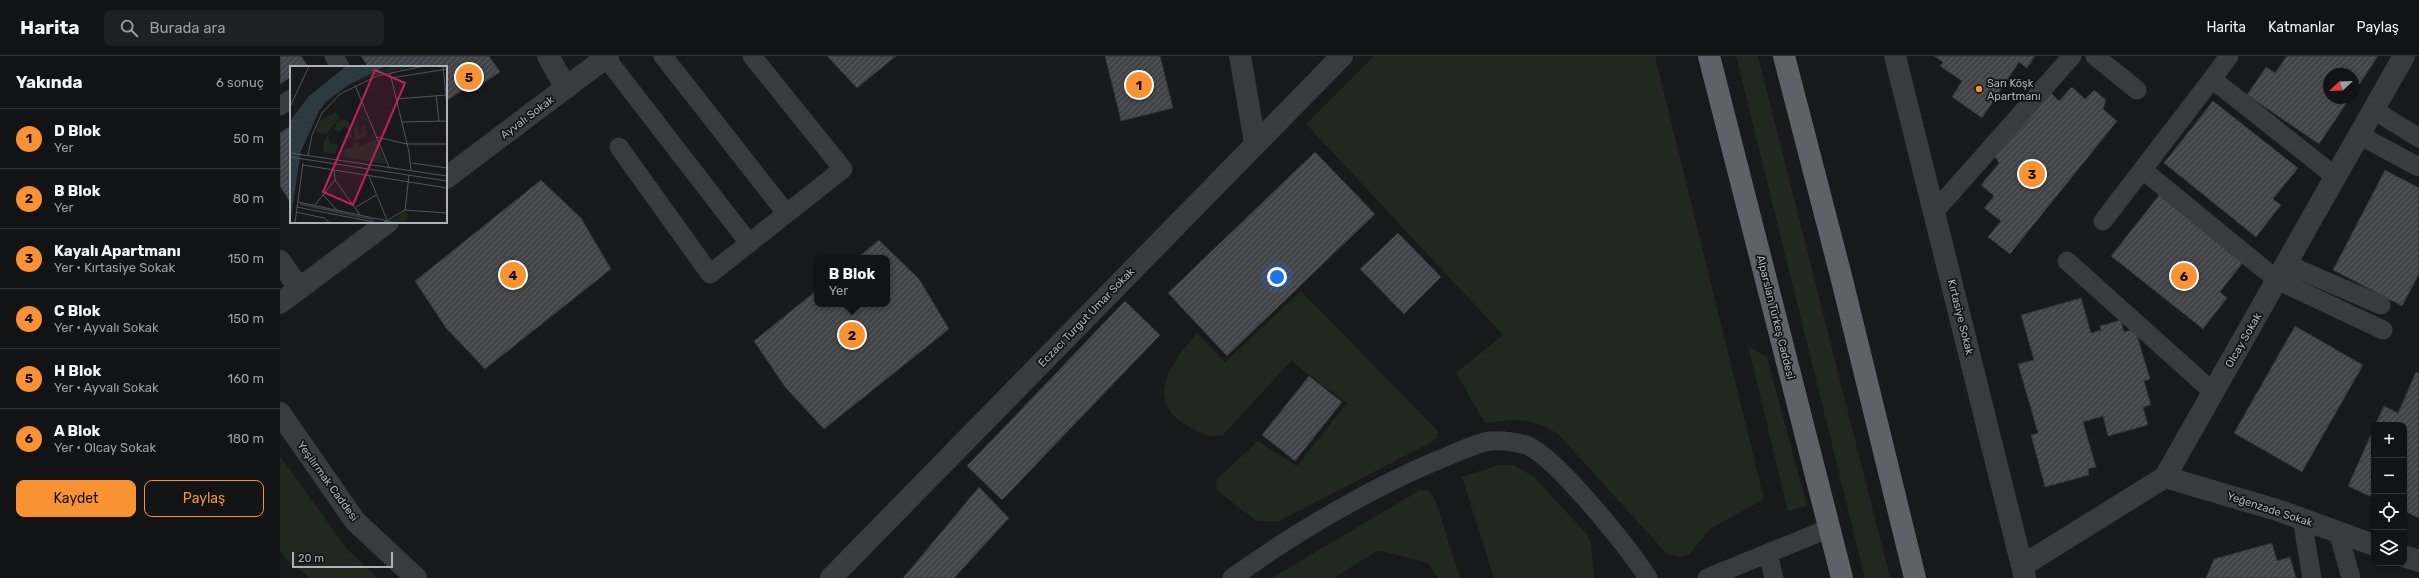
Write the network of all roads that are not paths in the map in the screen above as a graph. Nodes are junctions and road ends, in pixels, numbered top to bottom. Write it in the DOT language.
graph roads {
  1 [pos="334,56"];
  2 [pos="548,56"];
  3 [pos="663,56"];
  4 [pos="752,56"];
  5 [pos="1240,56"];
  6 [pos="1342,56"];
  7 [pos="1709,56"];
  8 [pos="1784,56"];
  9 [pos="1895,56"];
  10 [pos="2072,56"];
  11 [pos="2094,56"];
  12 [pos="2229,56"];
  13 [pos="2404,56"];
  14 [pos="607,57"];
  15 [pos="339,66"];
  16 [pos="2212,79"];
  17 [pos="566,88"];
  18 [pos="2137,90"];
  19 [pos="290,100"];
  20 [pos="280,106"];
  21 [pos="2374,110"];
  22 [pos="2359,135"];
  23 [pos="2419,138"];
  24 [pos="1255,143"];
  25 [pos="618,146"];
  26 [pos="2419,167"];
  27 [pos="2143,170"];
  28 [pos="447,177"];
  29 [pos="2336,177"];
  30 [pos="1935,211"];
  31 [pos="786,214"];
  32 [pos="2103,221"];
  33 [pos="387,223"];
  34 [pos="749,243"];
  35 [pos="280,261"];
  36 [pos="2067,261"];
  37 [pos="2281,272"];
  38 [pos="299,288"];
  39 [pos="280,302"];
  40 [pos="2381,305"];
  41 [pos="2383,330"];
  42 [pos="2213,392"];
  43 [pos="280,414"];
  44 [pos="2165,477"];
  45 [pos="2302,518"];
  46 [pos="1830,528"];
  47 [pos="2338,532"];
  48 [pos="2371,544"];
  49 [pos="1768,553"];
  50 [pos="2407,557"];
  51 [pos="2419,561"];
  52 [pos="2023,572"];
  53 [pos="416,578"];
  54 [pos="831,578"];
  55 [pos="1232,578"];
  56 [pos="1648,578"];
  57 [pos="1707,578"];
  58 [pos="1774,578"];
  59 [pos="1842,578"];
  60 [pos="1915,578"];
  61 [pos="2312,578"];
  62 [pos="2351,578"];
  1 -- 15 [label="lane"];
  2 -- 17 [label="street"];
  3 -- 31 [label="lane"];
  4 -- 31 [label="lane"];
  5 -- 24 [label="street"];
  6 -- 24 [label="street, Eczacı Turgut Umar Sokak"];
  7 -- 46 [label="highway, Alparslan Türkeş Caddesi"];
  8 -- 60 [label="highway"];
  9 -- 30 [label="street, Kırtasiye Sokak"];
  10 -- 30 [label="lane"];
  11 -- 18 [label="lane"];
  12 -- 16 [label="lane"];
  13 -- 21 [label="street, Olcay Sokak"];
  14 -- 17 [label="street, Ayvalı Sokak"];
  14 -- 34 [label="lane"];
  16 -- 27 [label="lane"];
  16 -- 29 [label="lane"];
  17 -- 28 [label="street, Ayvalı Sokak"];
  19 -- 20 [label="lane"];
  21 -- 22 [label="street, Olcay Sokak"];
  21 -- 23 [label="lane"];
  22 -- 26 [label="lane"];
  22 -- 29 [label="street, Olcay Sokak"];
  24 -- 54 [label="street, Eczacı Turgut Umar Sokak"];
  25 -- 34 [label="lane"];
  27 -- 32 [label="lane"];
  27 -- 37 [label="lane"];
  29 -- 37 [label="street, Olcay Sokak"];
  30 -- 52 [label="street, Kırtasiye Sokak"];
  31 -- 34 [label="lane"];
  33 -- 38 [label="street"];
  35 -- 38 [label="street"];
  36 -- 42 [label="lane"];
  37 -- 40 [label="lane"];
  37 -- 41 [label="lane"];
  37 -- 42 [label="street, Olcay Sokak"];
  38 -- 39 [label="street"];
  42 -- 44 [label="street, Olcay Sokak"];
  43 -- 53 [label="street, Yeşilırmak Caddesi"];
  44 -- 45 [label="street, Yeğenzade Sokak"];
  44 -- 52 [label="street, Olcay Sokak"];
  45 -- 47 [label="street, Yeğenzade Sokak"];
  45 -- 61 [label="lane"];
  46 -- 49 [label="lane"];
  46 -- 59 [label="highway, Alparslan Türkeş Caddesi"];
  47 -- 48 [label="street, Yeğenzade Sokak"];
  47 -- 62 [label="lane"];
  49 -- 57 [label="lane"];
  49 -- 58 [label="lane"];
  50 -- 51 [label="street"];
  55 -- 56 [label="lane"];
}
